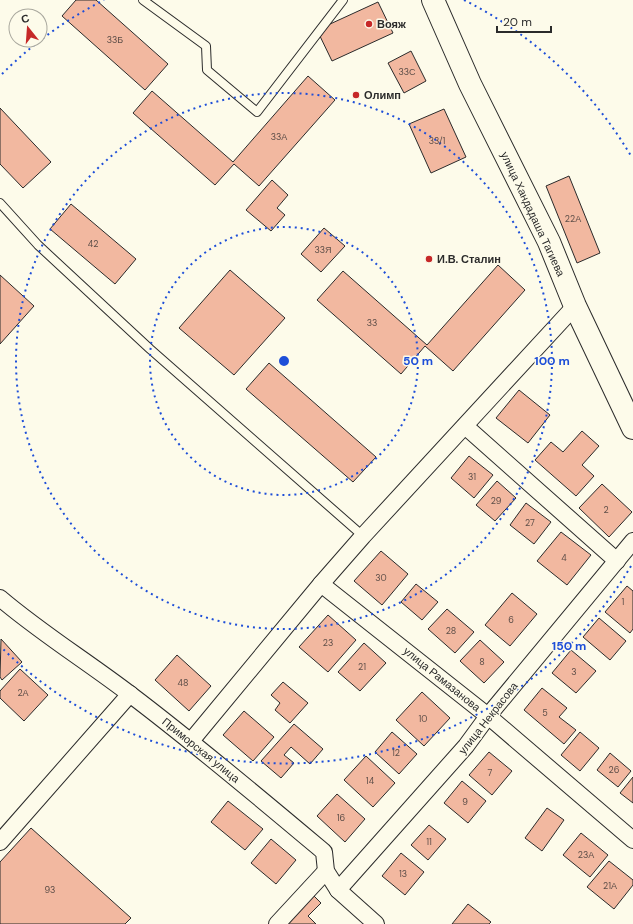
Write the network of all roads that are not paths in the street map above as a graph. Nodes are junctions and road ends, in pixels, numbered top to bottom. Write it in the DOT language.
graph roads {
  1 [pos="143,0"];
  2 [pos="343,0"];
  3 [pos="434,0"];
  4 [pos="0,203"];
  5 [pos="575,305"];
  6 [pos="633,424"];
  7 [pos="465,426"];
  8 [pos="633,428"];
  9 [pos="363,536"];
  10 [pos="633,541"];
  11 [pos="617,561"];
  12 [pos="321,584"];
  13 [pos="0,598"];
  14 [pos="130,694"];
  15 [pos="488,716"];
  16 [pos="191,741"];
  17 [pos="633,840"];
  18 [pos="0,842"];
  19 [pos="326,872"];
  20 [pos="338,890"];
  21 [pos="277,924"];
  22 [pos="376,924"];
  1 -- 2 [label="lane"];
  3 -- 5 [label="street, улица Хандадаша Тагиева"];
  4 -- 9 [label="lane"];
  5 -- 6 [label="street, улица Хандадаша Тагиева"];
  5 -- 7 [label="street"];
  5 -- 8 [label="street, улица Хандадаша Тагиева"];
  7 -- 9 [label="street"];
  7 -- 11 [label="street"];
  9 -- 12 [label="street"];
  10 -- 11 [label="street, улица Некрасова"];
  11 -- 15 [label="street, улица Некрасова"];
  12 -- 15 [label="street, улица Рамазанова"];
  12 -- 16 [label="street"];
  13 -- 14 [label="street, Приморская улица"];
  14 -- 16 [label="street, Приморская улица"];
  14 -- 18 [label="street"];
  15 -- 17 [label="street, улица Рамазанова"];
  15 -- 20 [label="street, улица Некрасова"];
  16 -- 19 [label="street, Приморская улица"];
  19 -- 20 [label="street, Приморская улица"];
  19 -- 21 [label="street"];
  20 -- 22 [label="street, Приморская улица"];
}
